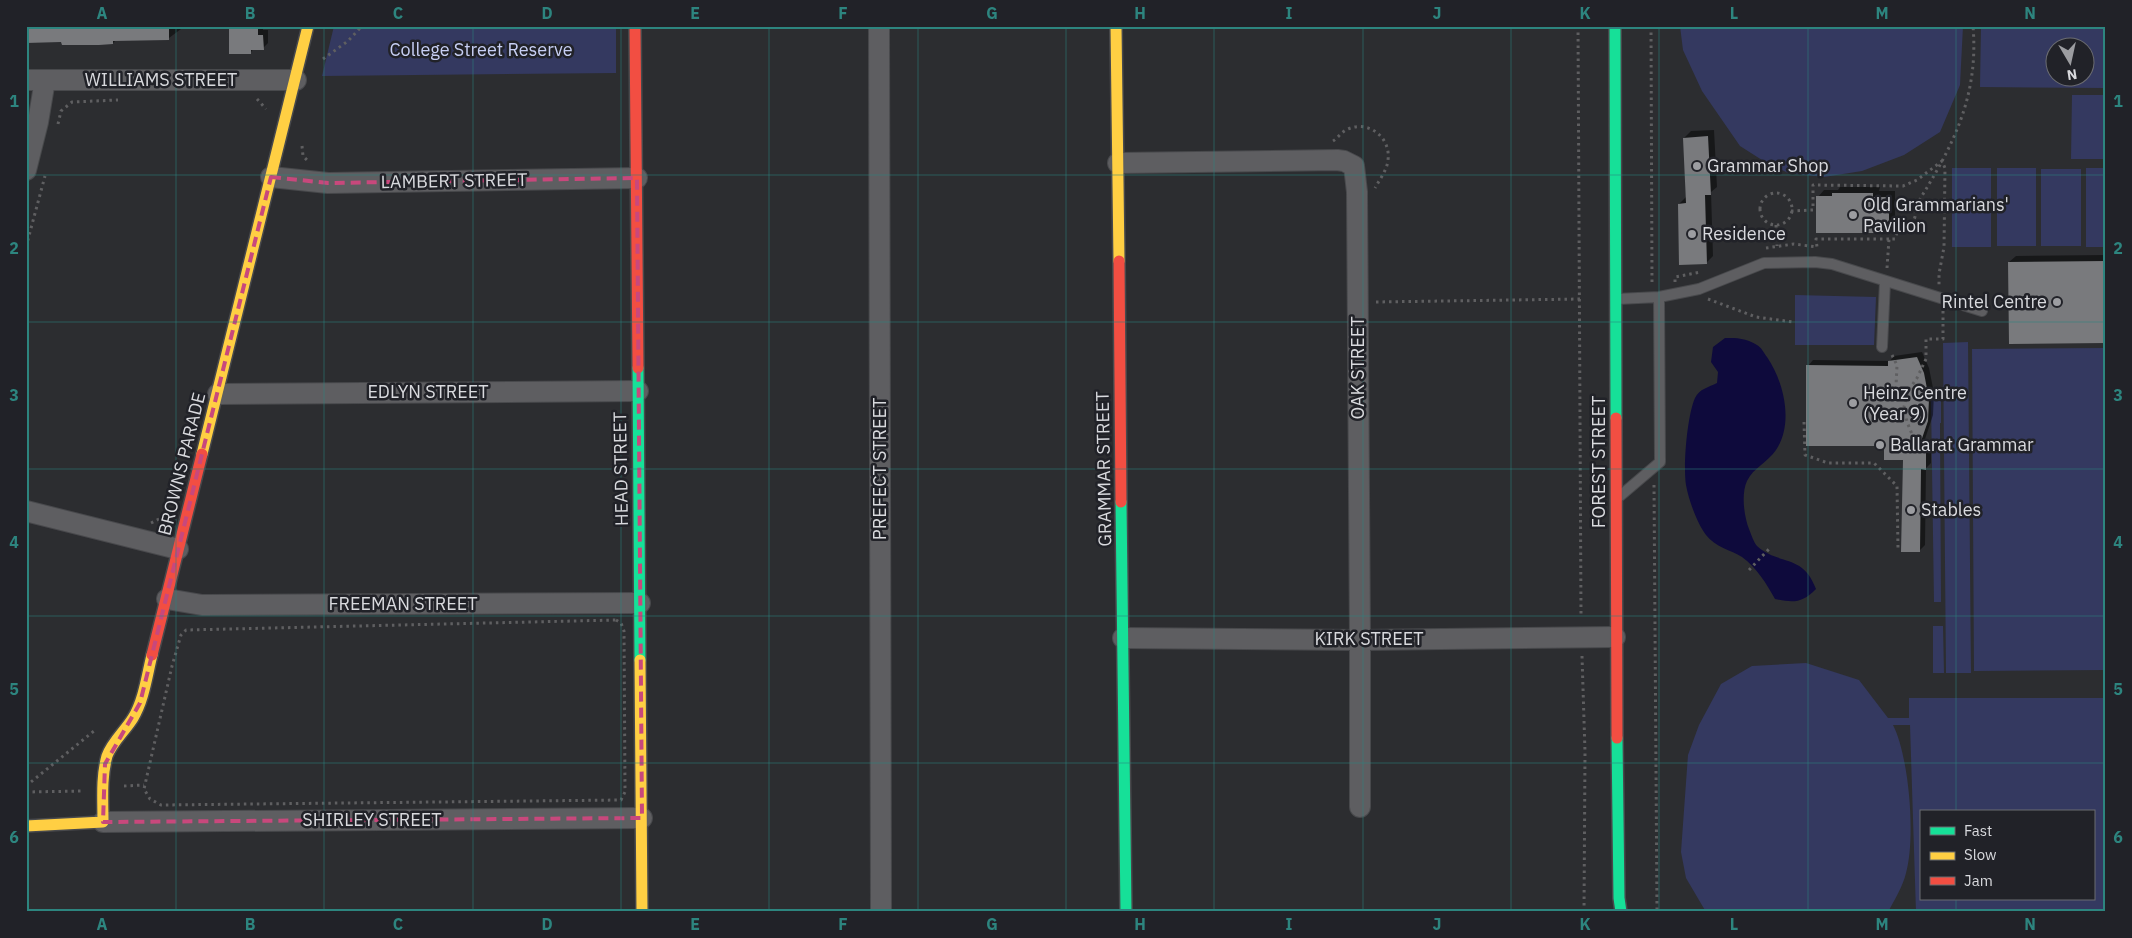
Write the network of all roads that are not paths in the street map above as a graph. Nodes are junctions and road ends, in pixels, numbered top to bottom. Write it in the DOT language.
graph roads {
  1 [pos="635,26"];
  2 [pos="879,26"];
  3 [pos="1116,26"];
  4 [pos="1615,26"];
  5 [pos="308,28"];
  6 [pos="36,80"];
  7 [pos="296,80"];
  8 [pos="1118,163"];
  9 [pos="26,170"];
  10 [pos="271,177"];
  11 [pos="637,178"];
  12 [pos="1885,282"];
  13 [pos="1659,297"];
  14 [pos="1616,299"];
  15 [pos="1982,312"];
  16 [pos="1882,347"];
  17 [pos="638,391"];
  18 [pos="218,394"];
  19 [pos="1617,498"];
  20 [pos="26,511"];
  21 [pos="178,549"];
  22 [pos="167,600"];
  23 [pos="640,603"];
  24 [pos="1615,637"];
  25 [pos="1123,638"];
  26 [pos="1360,640"];
  27 [pos="1360,807"];
  28 [pos="642,818"];
  29 [pos="103,822"];
  30 [pos="26,826"];
  31 [pos="1620,898"];
  32 [pos="642,912"];
  33 [pos="881,912"];
  34 [pos="1126,912"];
  35 [pos="1617,912"];
  36 [pos="1621,912"];
  1 -- 11 [label="street, HEAD STREET"];
  2 -- 33 [label="street, PREFECT STREET"];
  3 -- 8 [label="street, GRAMMAR STREET"];
  4 -- 14 [label="street, FOREST STREET"];
  5 -- 7 [label="street, BROWNS PARADE"];
  6 -- 7 [label="street, WILLIAMS STREET"];
  6 -- 9 [label="street"];
  7 -- 10 [label="street, BROWNS PARADE"];
  8 -- 25 [label="street, GRAMMAR STREET"];
  8 -- 26 [label="street, OAK STREET"];
  10 -- 11 [label="street, LAMBERT STREET"];
  10 -- 18 [label="street, BROWNS PARADE"];
  11 -- 17 [label="street, HEAD STREET"];
  12 -- 13 [label="lane"];
  12 -- 15 [label="lane"];
  12 -- 16 [label="lane"];
  13 -- 14 [label="lane"];
  13 -- 19 [label="lane"];
  14 -- 19 [label="street, FOREST STREET"];
  17 -- 18 [label="street, EDLYN STREET"];
  17 -- 23 [label="street, HEAD STREET"];
  18 -- 21 [label="street, BROWNS PARADE"];
  19 -- 24 [label="street, FOREST STREET"];
  20 -- 21 [label="street"];
  21 -- 22 [label="street, BROWNS PARADE"];
  22 -- 23 [label="street, FREEMAN STREET"];
  22 -- 29 [label="street, BROWNS PARADE"];
  23 -- 28 [label="street, HEAD STREET"];
  24 -- 26 [label="street, KIRK STREET"];
  24 -- 31 [label="street, FOREST STREET"];
  25 -- 26 [label="street, KIRK STREET"];
  25 -- 34 [label="street, GRAMMAR STREET"];
  26 -- 27 [label="street, OAK STREET"];
  28 -- 29 [label="street, SHIRLEY STREET"];
  28 -- 32 [label="street, HEAD STREET"];
  29 -- 30 [label="street"];
  31 -- 35 [label="street, FOREST STREET"];
  31 -- 36 [label="street, FOREST STREET"];
}
